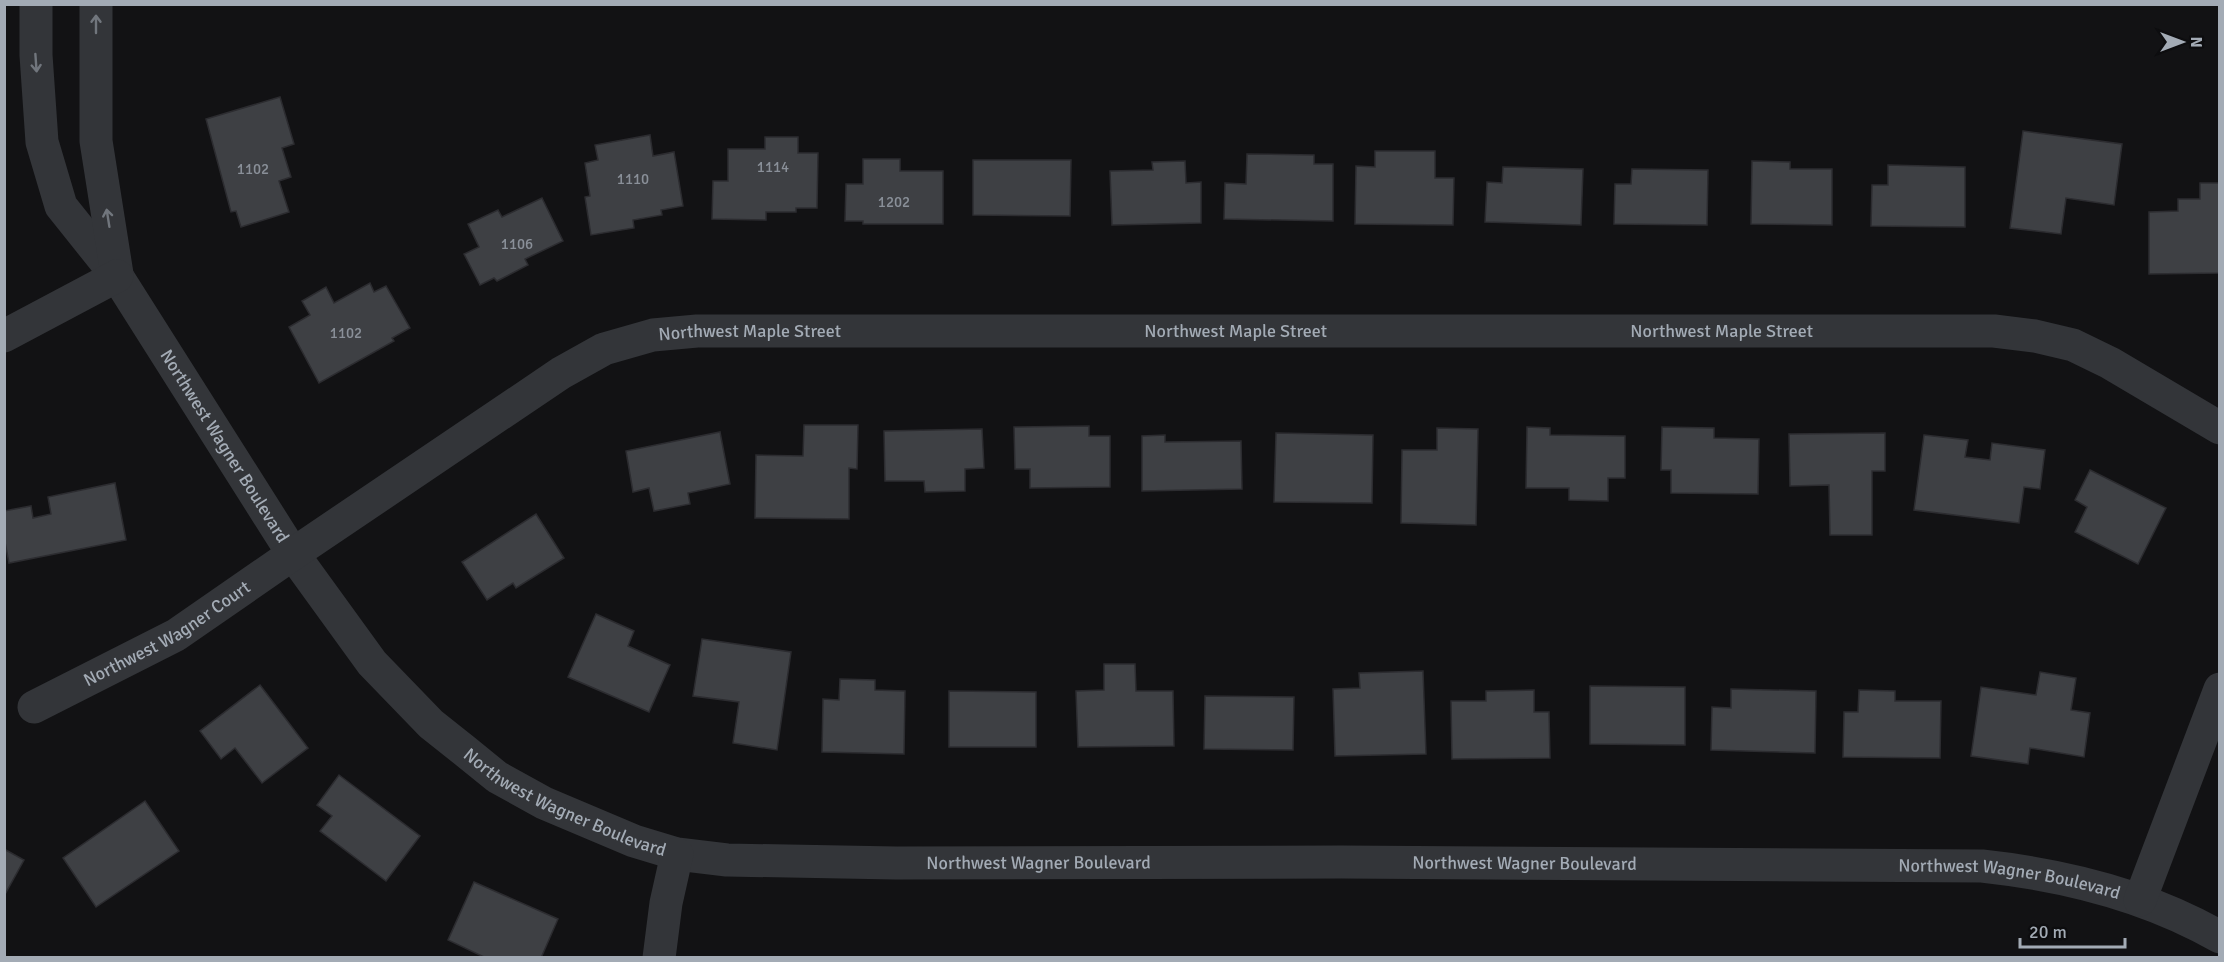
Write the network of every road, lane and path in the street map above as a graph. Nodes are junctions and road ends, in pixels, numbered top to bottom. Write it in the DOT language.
graph roads {
  1 [pos="36,4"];
  2 [pos="96,4"];
  3 [pos="117,276"];
  4 [pos="4,336"];
  5 [pos="2220,428"];
  6 [pos="293,554"];
  7 [pos="2220,689"];
  8 [pos="34,707"];
  9 [pos="677,854"];
  10 [pos="2140,900"];
  11 [pos="2220,937"];
  12 [pos="659,957"];
  1 -- 3 [label="street, Northwest Wagner Boulevard, one-way"];
  3 -- 2 [label="street, Northwest Wagner Boulevard, one-way"];
  3 -- 4 [label="street"];
  3 -- 6 [label="street, Northwest Wagner Boulevard"];
  5 -- 6 [label="street, Northwest Maple Street"];
  6 -- 8 [label="street, Northwest Wagner Court"];
  6 -- 9 [label="street, Northwest Wagner Boulevard"];
  7 -- 10 [label="street"];
  9 -- 10 [label="street, Northwest Wagner Boulevard"];
  9 -- 12 [label="street"];
  10 -- 11 [label="street, Northwest Wagner Boulevard"];
}
